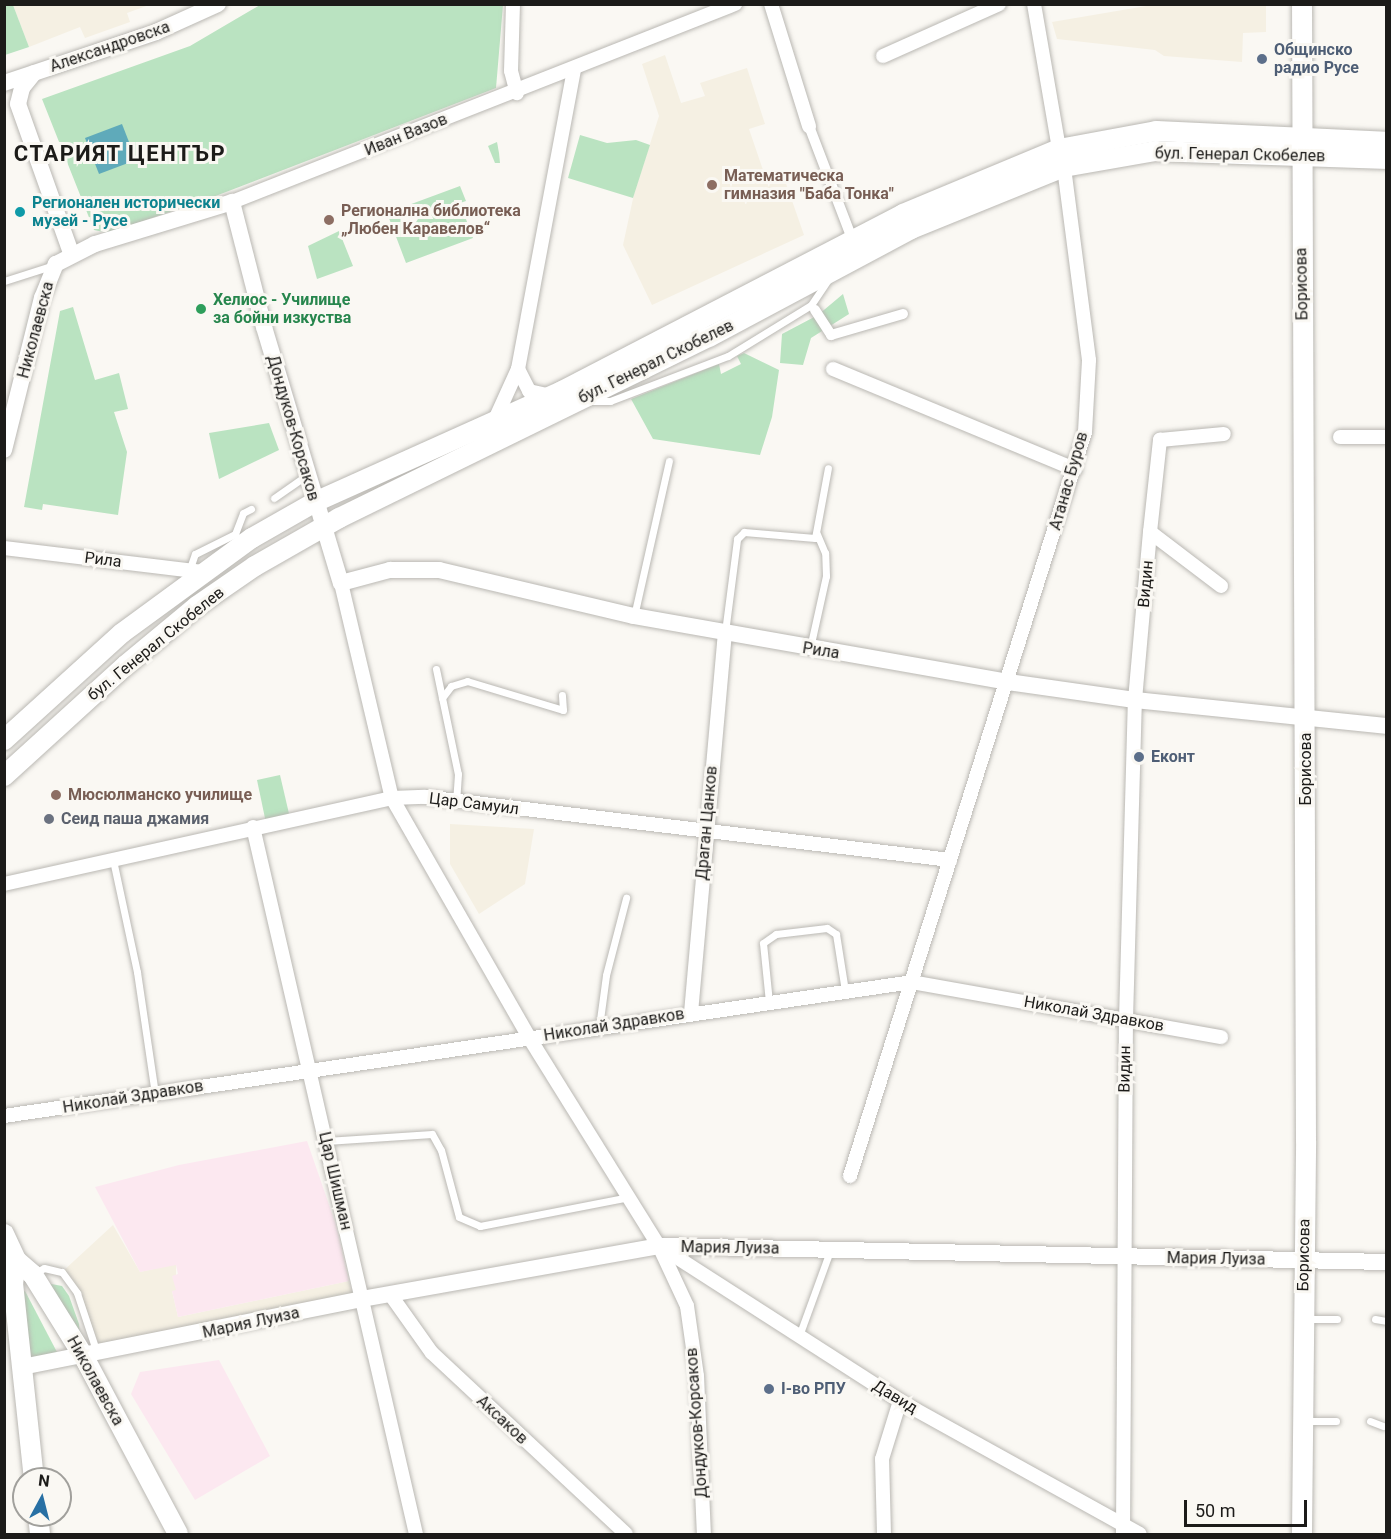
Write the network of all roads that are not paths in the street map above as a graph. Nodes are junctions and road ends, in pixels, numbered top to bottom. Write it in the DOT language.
graph roads {
  1 [pos="218,4"];
  2 [pos="513,4"];
  3 [pos="735,4"];
  4 [pos="771,4"];
  5 [pos="999,4"];
  6 [pos="1034,4"];
  7 [pos="1302,4"];
  8 [pos="883,56"];
  9 [pos="574,70"];
  10 [pos="34,73"];
  11 [pos="4,83"];
  12 [pos="517,93"];
  13 [pos="809,126"];
  14 [pos="1386,142"];
  15 [pos="1300,146"];
  16 [pos="1061,158"];
  17 [pos="1386,159"];
  18 [pos="232,202"];
  19 [pos="853,241"];
  20 [pos="72,253"];
  21 [pos="56,264"];
  22 [pos="4,281"];
  23 [pos="814,310"];
  24 [pos="903,314"];
  25 [pos="518,369"];
  26 [pos="832,369"];
  27 [pos="551,396"];
  28 [pos="493,424"];
  29 [pos="1224,434"];
  30 [pos="1340,437"];
  31 [pos="1386,437"];
  32 [pos="4,450"];
  33 [pos="669,461"];
  34 [pos="828,468"];
  35 [pos="1074,469"];
  36 [pos="307,475"];
  37 [pos="274,498"];
  38 [pos="315,502"];
  39 [pos="251,509"];
  40 [pos="322,527"];
  41 [pos="1150,532"];
  42 [pos="817,534"];
  43 [pos="4,548"];
  44 [pos="195,572"];
  45 [pos="341,583"];
  46 [pos="1221,586"];
  47 [pos="634,616"];
  48 [pos="725,634"];
  49 [pos="810,649"];
  50 [pos="436,669"];
  51 [pos="1008,682"];
  52 [pos="562,695"];
  53 [pos="442,698"];
  54 [pos="1135,700"];
  55 [pos="1306,720"];
  56 [pos="1386,726"];
  57 [pos="4,740"];
  58 [pos="4,776"];
  59 [pos="392,798"];
  60 [pos="456,801"];
  61 [pos="253,827"];
  62 [pos="705,833"];
  63 [pos="113,859"];
  64 [pos="950,860"];
  65 [pos="4,884"];
  66 [pos="626,898"];
  67 [pos="912,982"];
  68 [pos="845,991"];
  69 [pos="769,1002"];
  70 [pos="691,1013"];
  71 [pos="1126,1019"];
  72 [pos="599,1027"];
  73 [pos="1221,1036"];
  74 [pos="530,1039"];
  75 [pos="309,1071"];
  76 [pos="155,1094"];
  77 [pos="4,1116"];
  78 [pos="326,1141"];
  79 [pos="850,1176"];
  80 [pos="629,1197"];
  81 [pos="4,1234"];
  82 [pos="659,1246"];
  83 [pos="830,1250"];
  84 [pos="1122,1257"];
  85 [pos="16,1260"];
  86 [pos="1304,1262"];
  87 [pos="1386,1262"];
  88 [pos="33,1275"];
  89 [pos="390,1294"];
  90 [pos="362,1299"];
  91 [pos="1304,1319"];
  92 [pos="1337,1319"];
  93 [pos="1375,1319"];
  94 [pos="1386,1321"];
  95 [pos="799,1336"];
  96 [pos="90,1356"];
  97 [pos="22,1367"];
  98 [pos="900,1401"];
  99 [pos="1336,1421"];
  100 [pos="1370,1421"];
  101 [pos="1302,1422"];
  102 [pos="1383,1426"];
  103 [pos="33,1467"];
  104 [pos="1123,1530"];
  105 [pos="178,1534"];
  106 [pos="416,1534"];
  107 [pos="626,1534"];
  108 [pos="704,1534"];
  109 [pos="884,1534"];
  110 [pos="1140,1534"];
  111 [pos="1302,1534"];
  1 -- 10 [label="street, Александровска"];
  2 -- 12 [label="street"];
  3 -- 9 [label="street, Иван Вазов"];
  4 -- 13 [label="street"];
  5 -- 8 [label="street"];
  6 -- 16 [label="street, Атанас Буров"];
  7 -- 15 [label="main road, Борисова"];
  9 -- 12 [label="street, Иван Вазов"];
  9 -- 25 [label="street"];
  10 -- 11 [label="street, Александровска"];
  10 -- 20 [label="street"];
  12 -- 18 [label="street, Иван Вазов"];
  13 -- 19 [label="street"];
  14 -- 15 [label="main road, бул. Генерал Скобелев"];
  15 -- 16 [label="main road, бул. Генерал Скобелев"];
  15 -- 17 [label="main road, бул. Генерал Скобелев"];
  15 -- 55 [label="main road, Борисова"];
  16 -- 19 [label="main road, бул. Генерал Скобелев"];
  16 -- 35 [label="street, Атанас Буров"];
  16 -- 40 [label="main road, бул. Генерал Скобелев"];
  18 -- 20 [label="street, Иван Вазов"];
  18 -- 36 [label="street, Дондуков-Корсаков"];
  19 -- 27 [label="main road, бул. Генерал Скобелев"];
  20 -- 21 [label="street, Николаевска"];
  21 -- 22 [label="lane"];
  21 -- 32 [label="street, Николаевска"];
  23 -- 24 [label="street"];
  25 -- 27 [label="street"];
  25 -- 28 [label="street"];
  26 -- 35 [label="street"];
  27 -- 28 [label="main road, бул. Генерал Скобелев"];
  28 -- 38 [label="main road, бул. Генерал Скобелев"];
  29 -- 41 [label="street, Видин"];
  30 -- 31 [label="street"];
  33 -- 47 [label="lane"];
  34 -- 42 [label="lane"];
  35 -- 51 [label="street, Атанас Буров"];
  36 -- 37 [label="lane"];
  36 -- 38 [label="street, Дондуков-Корсаков"];
  38 -- 40 [label="street, Дондуков-Корсаков"];
  38 -- 44 [label="main road, бул. Генерал Скобелев"];
  39 -- 44 [label="lane"];
  40 -- 45 [label="street, Дондуков-Корсаков"];
  40 -- 58 [label="main road, бул. Генерал Скобелев"];
  41 -- 46 [label="street"];
  41 -- 54 [label="street, Видин"];
  42 -- 48 [label="lane"];
  42 -- 49 [label="lane"];
  43 -- 44 [label="street, Рила"];
  44 -- 57 [label="main road, бул. Генерал Скобелев"];
  45 -- 47 [label="street, Рила"];
  45 -- 59 [label="street, Дондуков-Корсаков"];
  47 -- 48 [label="street, Рила"];
  48 -- 49 [label="street, Рила"];
  48 -- 62 [label="street, Драган Цанков"];
  49 -- 51 [label="street, Рила"];
  50 -- 53 [label="lane"];
  51 -- 54 [label="street, Рила"];
  51 -- 64 [label="street, Атанас Буров"];
  52 -- 53 [label="lane"];
  53 -- 60 [label="lane"];
  54 -- 55 [label="street, Рила"];
  54 -- 71 [label="street, Видин"];
  55 -- 56 [label="street, Рила"];
  55 -- 86 [label="main road, Борисова"];
  59 -- 60 [label="street, Цар Самуил"];
  59 -- 61 [label="street, Цар Самуил"];
  59 -- 74 [label="street, Дондуков-Корсаков"];
  60 -- 62 [label="street, Цар Самуил"];
  61 -- 63 [label="street, Цар Самуил"];
  61 -- 75 [label="street, Цар Шишман"];
  62 -- 64 [label="street, Цар Самуил"];
  62 -- 70 [label="street, Драган Цанков"];
  63 -- 65 [label="street, Цар Самуил"];
  63 -- 76 [label="lane"];
  64 -- 67 [label="street, Атанас Буров"];
  66 -- 72 [label="lane"];
  67 -- 68 [label="street, Николай Здравков"];
  67 -- 71 [label="street, Николай Здравков"];
  67 -- 79 [label="street, Атанас Буров"];
  68 -- 69 [label="street, Николай Здравков"];
  68 -- 69 [label="lane"];
  69 -- 70 [label="street, Николай Здравков"];
  70 -- 72 [label="street, Николай Здравков"];
  71 -- 73 [label="street, Николай Здравков"];
  71 -- 84 [label="street, Видин"];
  72 -- 74 [label="street, Николай Здравков"];
  74 -- 75 [label="street, Николай Здравков"];
  74 -- 80 [label="street, Дондуков-Корсаков"];
  75 -- 76 [label="street, Николай Здравков"];
  75 -- 78 [label="street, Цар Шишман"];
  76 -- 77 [label="street, Николай Здравков"];
  78 -- 80 [label="lane"];
  78 -- 90 [label="street, Цар Шишман"];
  80 -- 82 [label="street, Дондуков-Корсаков"];
  81 -- 85 [label="main road, Николаевска"];
  82 -- 83 [label="street, Мария Луиза"];
  82 -- 89 [label="street, Мария Луиза"];
  82 -- 95 [label="street, Давид"];
  82 -- 108 [label="street, Дондуков-Корсаков"];
  83 -- 84 [label="street, Мария Луиза"];
  83 -- 95 [label="lane"];
  84 -- 86 [label="street, Мария Луиза"];
  84 -- 104 [label="street, Видин"];
  85 -- 88 [label="main road, Николаевска"];
  85 -- 97 [label="main road"];
  86 -- 87 [label="street, Мария Луиза"];
  86 -- 91 [label="main road, Борисова"];
  88 -- 96 [label="main road, Николаевска"];
  88 -- 96 [label="lane"];
  89 -- 90 [label="street, Мария Луиза"];
  89 -- 107 [label="street, Аксаков"];
  90 -- 96 [label="street, Мария Луиза"];
  90 -- 106 [label="street, Цар Шишман"];
  91 -- 92 [label="lane"];
  91 -- 101 [label="main road, Борисова"];
  93 -- 94 [label="lane"];
  95 -- 98 [label="street, Давид"];
  96 -- 97 [label="street, Мария Луиза"];
  96 -- 105 [label="main road, Николаевска"];
  97 -- 103 [label="main road"];
  98 -- 104 [label="street, Давид"];
  98 -- 109 [label="street"];
  99 -- 101 [label="lane"];
  100 -- 102 [label="lane"];
  101 -- 111 [label="main road, Борисова"];
  104 -- 110 [label="street, Давид"];
}
